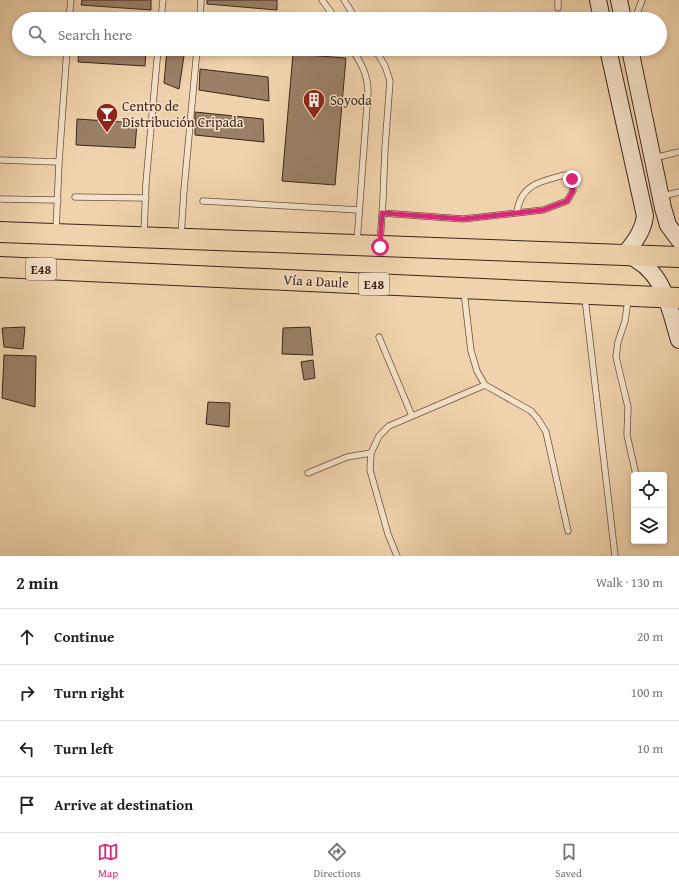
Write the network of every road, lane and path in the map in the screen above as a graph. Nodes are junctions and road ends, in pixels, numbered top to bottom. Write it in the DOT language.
graph roads {
  1 [pos="71,0"];
  2 [pos="163,0"];
  3 [pos="201,0"];
  4 [pos="322,0"];
  5 [pos="344,0"];
  6 [pos="558,0"];
  7 [pos="598,0"];
  8 [pos="619,0"];
  9 [pos="642,0"];
  10 [pos="558,8"];
  11 [pos="70,12"];
  12 [pos="162,12"];
  13 [pos="200,12"];
  14 [pos="331,12"];
  15 [pos="352,12"];
  16 [pos="601,12"];
  17 [pos="622,12"];
  18 [pos="638,12"];
  19 [pos="67,56"];
  20 [pos="157,56"];
  21 [pos="196,56"];
  22 [pos="356,56"];
  23 [pos="379,56"];
  24 [pos="610,56"];
  25 [pos="631,56"];
  26 [pos="679,152"];
  27 [pos="653,158"];
  28 [pos="0,160"];
  29 [pos="59,162"];
  30 [pos="679,192"];
  31 [pos="660,196"];
  32 [pos="76,197"];
  33 [pos="146,198"];
  34 [pos="0,199"];
  35 [pos="58,200"];
  36 [pos="203,202"];
  37 [pos="359,210"];
  38 [pos="382,213"];
  39 [pos="516,213"];
  40 [pos="0,232"];
  41 [pos="56,234"];
  42 [pos="144,237"];
  43 [pos="181,238"];
  44 [pos="679,240"];
  45 [pos="357,246"];
  46 [pos="380,247"];
  47 [pos="625,254"];
  48 [pos="679,257"];
  49 [pos="0,267"];
  50 [pos="81,270"];
  51 [pos="0,278"];
  52 [pos="463,288"];
  53 [pos="584,294"];
  54 [pos="628,296"];
  55 [pos="672,298"];
  56 [pos="379,337"];
  57 [pos="679,340"];
  58 [pos="485,385"];
  59 [pos="412,416"];
  60 [pos="370,453"];
  61 [pos="635,472"];
  62 [pos="308,473"];
  63 [pos="568,531"];
  64 [pos="397,556"];
  65 [pos="615,556"];
  1 -- 11 [label="lane"];
  2 -- 12 [label="lane"];
  3 -- 13 [label="lane"];
  4 -- 14 [label="lane"];
  5 -- 15 [label="lane"];
  6 -- 10 [label="lane"];
  7 -- 16 [label="street"];
  8 -- 17 [label="street"];
  9 -- 18 [label="lane"];
  19 -- 29 [label="lane"];
  20 -- 33 [label="lane"];
  21 -- 43 [label="lane"];
  22 -- 37 [label="lane"];
  23 -- 38 [label="lane"];
  24 -- 47 [label="street"];
  25 -- 27 [label="street"];
  26 -- 27 [label="lane"];
  27 -- 31 [label="street"];
  28 -- 29 [label="lane"];
  29 -- 35 [label="lane"];
  30 -- 31 [label="lane"];
  31 -- 44 [label="street"];
  32 -- 33 [label="lane"];
  33 -- 42 [label="lane"];
  34 -- 35 [label="lane"];
  35 -- 41 [label="lane"];
  36 -- 37 [label="lane"];
  37 -- 45 [label="lane"];
  38 -- 39 [label="lane"];
  38 -- 46 [label="lane"];
  39 -- 39 [label="lane"];
  40 -- 41 [label="highway"];
  41 -- 42 [label="highway"];
  42 -- 43 [label="highway"];
  43 -- 45 [label="highway"];
  45 -- 46 [label="highway"];
  46 -- 47 [label="highway"];
  47 -- 48 [label="highway"];
  47 -- 55 [label="street"];
  49 -- 50 [label="highway, Vía a Daule / E48"];
  50 -- 51 [label="highway"];
  50 -- 52 [label="highway, Vía a Daule / E48"];
  52 -- 53 [label="highway, Vía a Daule / E48"];
  52 -- 58 [label="lane"];
  53 -- 54 [label="highway, Vía a Daule / E48"];
  53 -- 65 [label="lane"];
  54 -- 55 [label="highway, Vía a Daule / E48"];
  54 -- 61 [label="lane"];
  55 -- 57 [label="street"];
  56 -- 59 [label="lane"];
  58 -- 59 [label="lane"];
  58 -- 63 [label="lane"];
  59 -- 60 [label="lane"];
  60 -- 62 [label="lane"];
  60 -- 64 [label="lane"];
}
